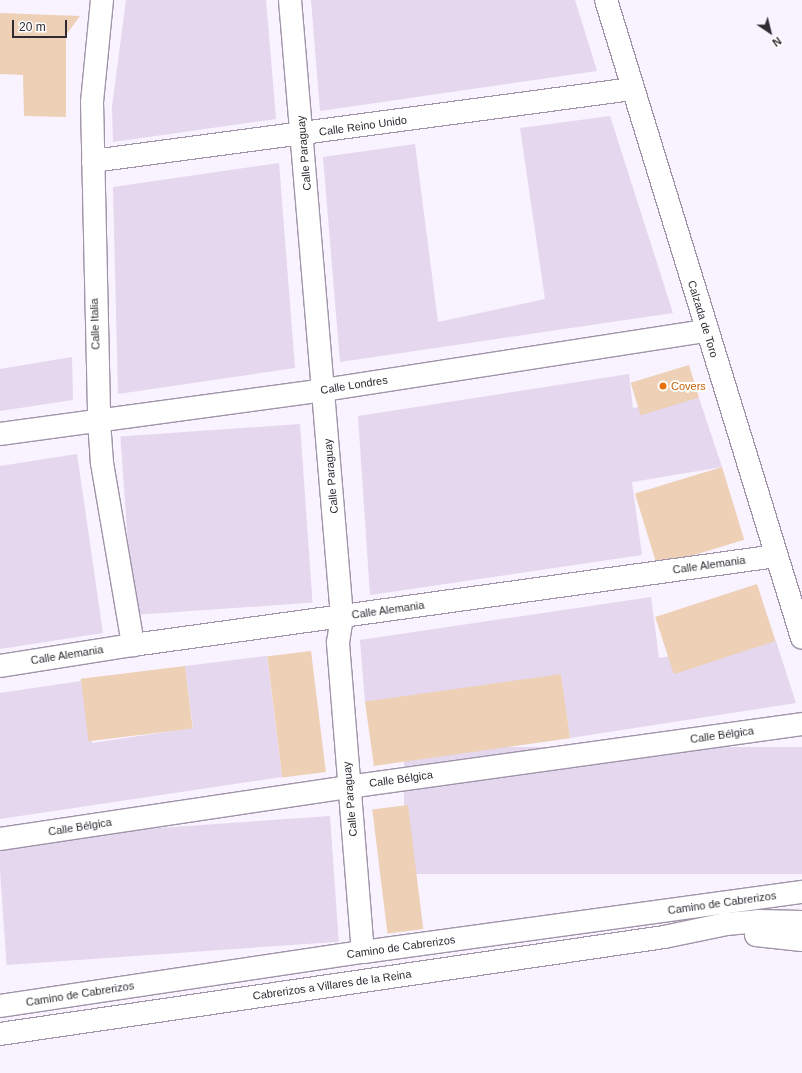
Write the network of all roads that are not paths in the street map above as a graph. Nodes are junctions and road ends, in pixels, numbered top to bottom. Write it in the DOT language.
graph roads {
  1 [pos="102,0"];
  2 [pos="290,0"];
  3 [pos="606,0"];
  4 [pos="632,89"];
  5 [pos="302,134"];
  6 [pos="92,161"];
  7 [pos="707,331"];
  8 [pos="324,390"];
  9 [pos="99,421"];
  10 [pos="0,434"];
  11 [pos="776,556"];
  12 [pos="342,617"];
  13 [pos="802,638"];
  14 [pos="134,645"];
  15 [pos="0,666"];
  16 [pos="802,724"];
  17 [pos="348,786"];
  18 [pos="0,839"];
  19 [pos="802,892"];
  20 [pos="802,922"];
  21 [pos="802,931"];
  22 [pos="776,936"];
  23 [pos="664,937"];
  24 [pos="802,940"];
  25 [pos="363,952"];
  26 [pos="0,1006"];
  27 [pos="0,1034"];
  1 -- 6 [label="street, Calle Italia"];
  2 -- 5 [label="street, Calle Paraguay"];
  3 -- 4 [label="street, Calzada de Toro"];
  4 -- 5 [label="street, Calle Reino Unido"];
  4 -- 7 [label="street, Calzada de Toro"];
  5 -- 6 [label="street, Calle Reino Unido"];
  5 -- 8 [label="street, Calle Paraguay"];
  6 -- 9 [label="street, Calle Italia"];
  7 -- 8 [label="street, Calle Londres"];
  7 -- 11 [label="street, Calzada de Toro"];
  8 -- 9 [label="street, Calle Londres"];
  8 -- 12 [label="street, Calle Paraguay"];
  9 -- 10 [label="street, Calle Londres"];
  9 -- 14 [label="street, Calle Italia"];
  11 -- 12 [label="street, Calle Alemania"];
  11 -- 13 [label="street, Calzada de Toro"];
  12 -- 14 [label="street, Calle Alemania"];
  12 -- 17 [label="street, Calle Paraguay"];
  14 -- 15 [label="street, Calle Alemania"];
  16 -- 17 [label="street, Calle Bélgica"];
  17 -- 18 [label="street, Calle Bélgica"];
  17 -- 25 [label="street, Calle Paraguay"];
  19 -- 25 [label="street, Camino de Cabrerizos"];
  20 -- 23 [label="street, Cabrerizos a Villares de la Reina"];
  21 -- 22 [label="street"];
  22 -- 23 [label="street, Cabrerizos a Villares de la Reina"];
  22 -- 24 [label="street, Cabrerizos a Villares de la Reina"];
  23 -- 27 [label="street, Cabrerizos a Villares de la Reina"];
  25 -- 26 [label="street, Camino de Cabrerizos"];
}
